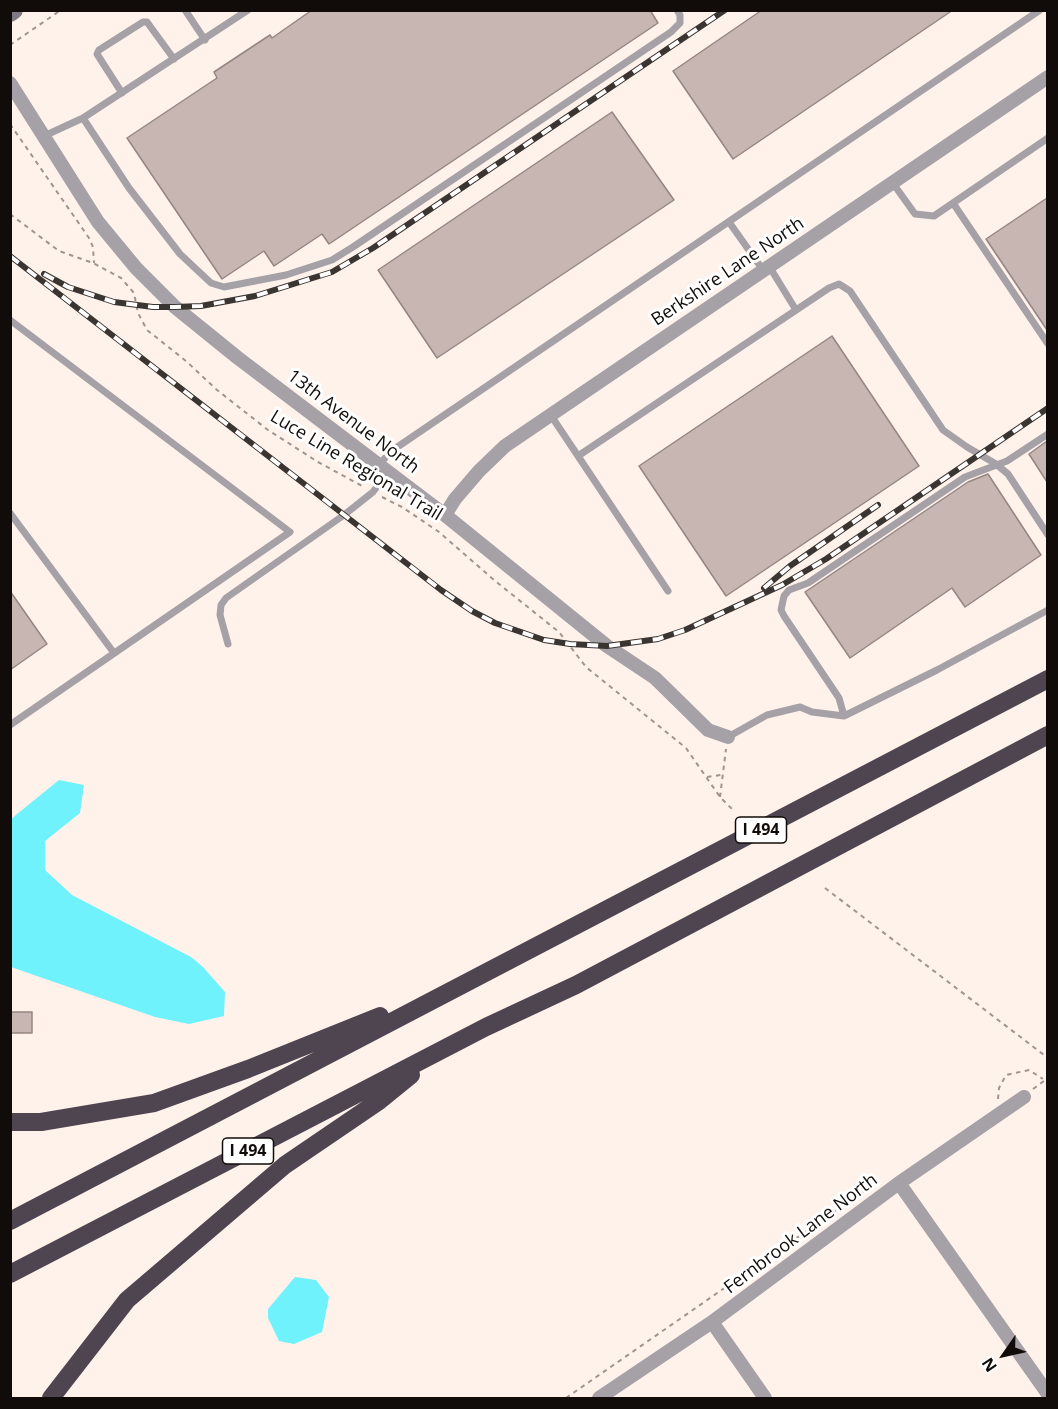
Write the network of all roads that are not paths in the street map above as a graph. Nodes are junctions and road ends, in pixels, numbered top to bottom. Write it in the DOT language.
graph roads {
  1 [pos="14,10"];
  2 [pos="184,10"];
  3 [pos="248,10"];
  4 [pos="677,10"];
  5 [pos="1042,10"];
  6 [pos="10,13"];
  7 [pos="1047,17"];
  8 [pos="206,40"];
  9 [pos="174,59"];
  10 [pos="1047,77"];
  11 [pos="10,82"];
  12 [pos="122,93"];
  13 [pos="82,118"];
  14 [pos="44,135"];
  15 [pos="1047,138"];
  16 [pos="892,182"];
  17 [pos="953,203"];
  18 [pos="729,222"];
  19 [pos="765,268"];
  20 [pos="796,310"];
  21 [pos="10,320"];
  22 [pos="1047,344"];
  23 [pos="550,414"];
  24 [pos="1047,434"];
  25 [pos="578,456"];
  26 [pos="996,464"];
  27 [pos="384,468"];
  28 [pos="10,513"];
  29 [pos="445,515"];
  30 [pos="1047,535"];
  31 [pos="668,591"];
  32 [pos="1047,610"];
  33 [pos="228,644"];
  34 [pos="114,653"];
  35 [pos="1047,679"];
  36 [pos="844,716"];
  37 [pos="10,725"];
  38 [pos="1047,735"];
  39 [pos="728,737"];
  40 [pos="474,979"];
  41 [pos="441,1050"];
  42 [pos="1024,1097"];
  43 [pos="10,1122"];
  44 [pos="899,1184"];
  45 [pos="10,1221"];
  46 [pos="10,1274"];
  47 [pos="712,1322"];
  48 [pos="1047,1394"];
  49 [pos="51,1398"];
  50 [pos="599,1398"];
  51 [pos="765,1398"];
  1 -- 6 [label="main road"];
  2 -- 8 [label="lane"];
  3 -- 8 [label="lane"];
  4 -- 13 [label="lane"];
  5 -- 7 [label="lane"];
  5 -- 18 [label="lane"];
  8 -- 9 [label="lane"];
  9 -- 12 [label="lane"];
  9 -- 12 [label="lane"];
  10 -- 16 [label="street, Berkshire Lane North"];
  11 -- 14 [label="street, 13th Avenue North"];
  12 -- 13 [label="lane"];
  13 -- 14 [label="lane"];
  14 -- 27 [label="street, 13th Avenue North"];
  15 -- 17 [label="lane"];
  16 -- 17 [label="lane"];
  16 -- 19 [label="street, Berkshire Lane North"];
  17 -- 22 [label="lane"];
  18 -- 19 [label="lane"];
  18 -- 27 [label="lane"];
  19 -- 20 [label="lane"];
  19 -- 23 [label="street, Berkshire Lane North"];
  20 -- 25 [label="lane"];
  20 -- 26 [label="lane"];
  21 -- 34 [label="lane"];
  23 -- 25 [label="lane"];
  23 -- 29 [label="street, Berkshire Lane North"];
  24 -- 26 [label="lane"];
  25 -- 31 [label="lane"];
  26 -- 30 [label="lane"];
  26 -- 36 [label="lane"];
  27 -- 29 [label="street, 13th Avenue North"];
  27 -- 33 [label="lane"];
  28 -- 34 [label="lane"];
  29 -- 39 [label="street, 13th Avenue North"];
  32 -- 36 [label="lane"];
  34 -- 37 [label="lane"];
  35 -- 40 [label="highway, I 494"];
  36 -- 39 [label="lane"];
  38 -- 41 [label="highway, I 494"];
  40 -- 43 [label="highway"];
  40 -- 45 [label="highway, I 494"];
  41 -- 46 [label="highway, I 494"];
  41 -- 49 [label="highway"];
  42 -- 44 [label="street, Fernbrook Lane North"];
  44 -- 47 [label="street, Fernbrook Lane North"];
  44 -- 48 [label="street"];
  47 -- 50 [label="street, Fernbrook Lane North"];
  47 -- 51 [label="street"];
}
